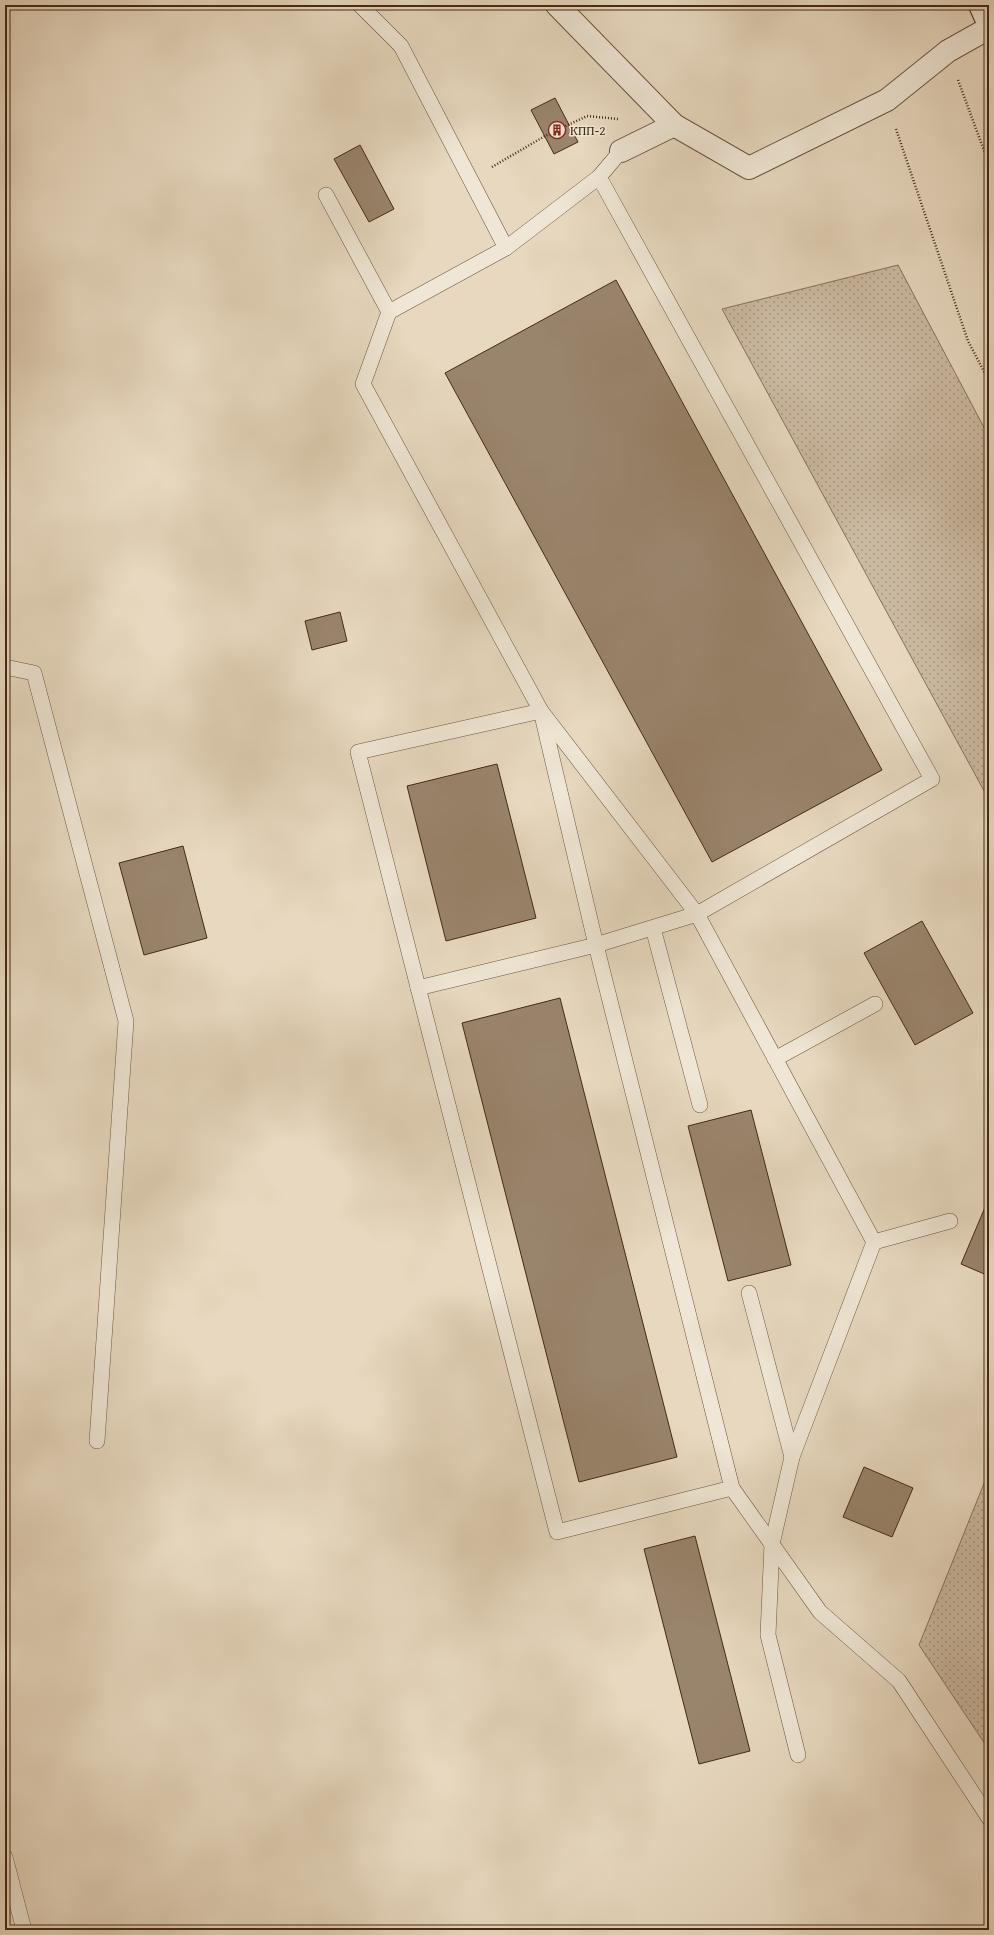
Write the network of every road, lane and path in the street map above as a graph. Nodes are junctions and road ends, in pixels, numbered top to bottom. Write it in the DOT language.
graph roads {
  1 [pos="360,5"];
  2 [pos="557,5"];
  3 [pos="980,5"];
  4 [pos="989,25"];
  5 [pos="989,28"];
  6 [pos="948,51"];
  7 [pos="887,100"];
  8 [pos="623,120"];
  9 [pos="674,125"];
  10 [pos="621,151"];
  11 [pos="989,164"];
  12 [pos="599,177"];
  13 [pos="470,180"];
  14 [pos="326,195"];
  15 [pos="506,248"];
  16 [pos="389,312"];
  17 [pos="989,381"];
  18 [pos="5,667"];
  19 [pos="541,711"];
  20 [pos="697,914"];
  21 [pos="653,928"];
  22 [pos="596,945"];
  23 [pos="418,988"];
  24 [pos="875,1004"];
  25 [pos="775,1060"];
  26 [pos="700,1105"];
  27 [pos="950,1221"];
  28 [pos="874,1242"];
  29 [pos="749,1293"];
  30 [pos="97,1441"];
  31 [pos="792,1457"];
  32 [pos="732,1488"];
  33 [pos="772,1544"];
  34 [pos="798,1755"];
  35 [pos="989,1818"];
  36 [pos="5,1857"];
  37 [pos="24,1930"];
  1 -- 13 [label="lane"];
  2 -- 9 [label="street"];
  3 -- 4 [label="street"];
  5 -- 6 [label="street"];
  6 -- 7 [label="street"];
  6 -- 11 [label="path"];
  7 -- 9 [label="street"];
  7 -- 17 [label="path"];
  8 -- 13 [label="path"];
  9 -- 10 [label="street"];
  10 -- 12 [label="lane"];
  12 -- 15 [label="lane"];
  12 -- 20 [label="lane"];
  13 -- 15 [label="lane"];
  14 -- 16 [label="lane"];
  15 -- 16 [label="lane"];
  16 -- 19 [label="lane"];
  18 -- 30 [label="lane"];
  19 -- 20 [label="lane"];
  19 -- 22 [label="lane"];
  19 -- 23 [label="lane"];
  20 -- 21 [label="lane"];
  20 -- 25 [label="lane"];
  21 -- 22 [label="lane"];
  21 -- 26 [label="lane"];
  22 -- 23 [label="lane"];
  22 -- 32 [label="lane"];
  23 -- 32 [label="lane"];
  24 -- 25 [label="lane"];
  25 -- 28 [label="lane"];
  27 -- 28 [label="lane"];
  28 -- 31 [label="lane"];
  29 -- 31 [label="lane"];
  31 -- 33 [label="lane"];
  32 -- 33 [label="lane"];
  33 -- 34 [label="lane"];
  33 -- 35 [label="lane"];
  36 -- 37 [label="lane"];
}
